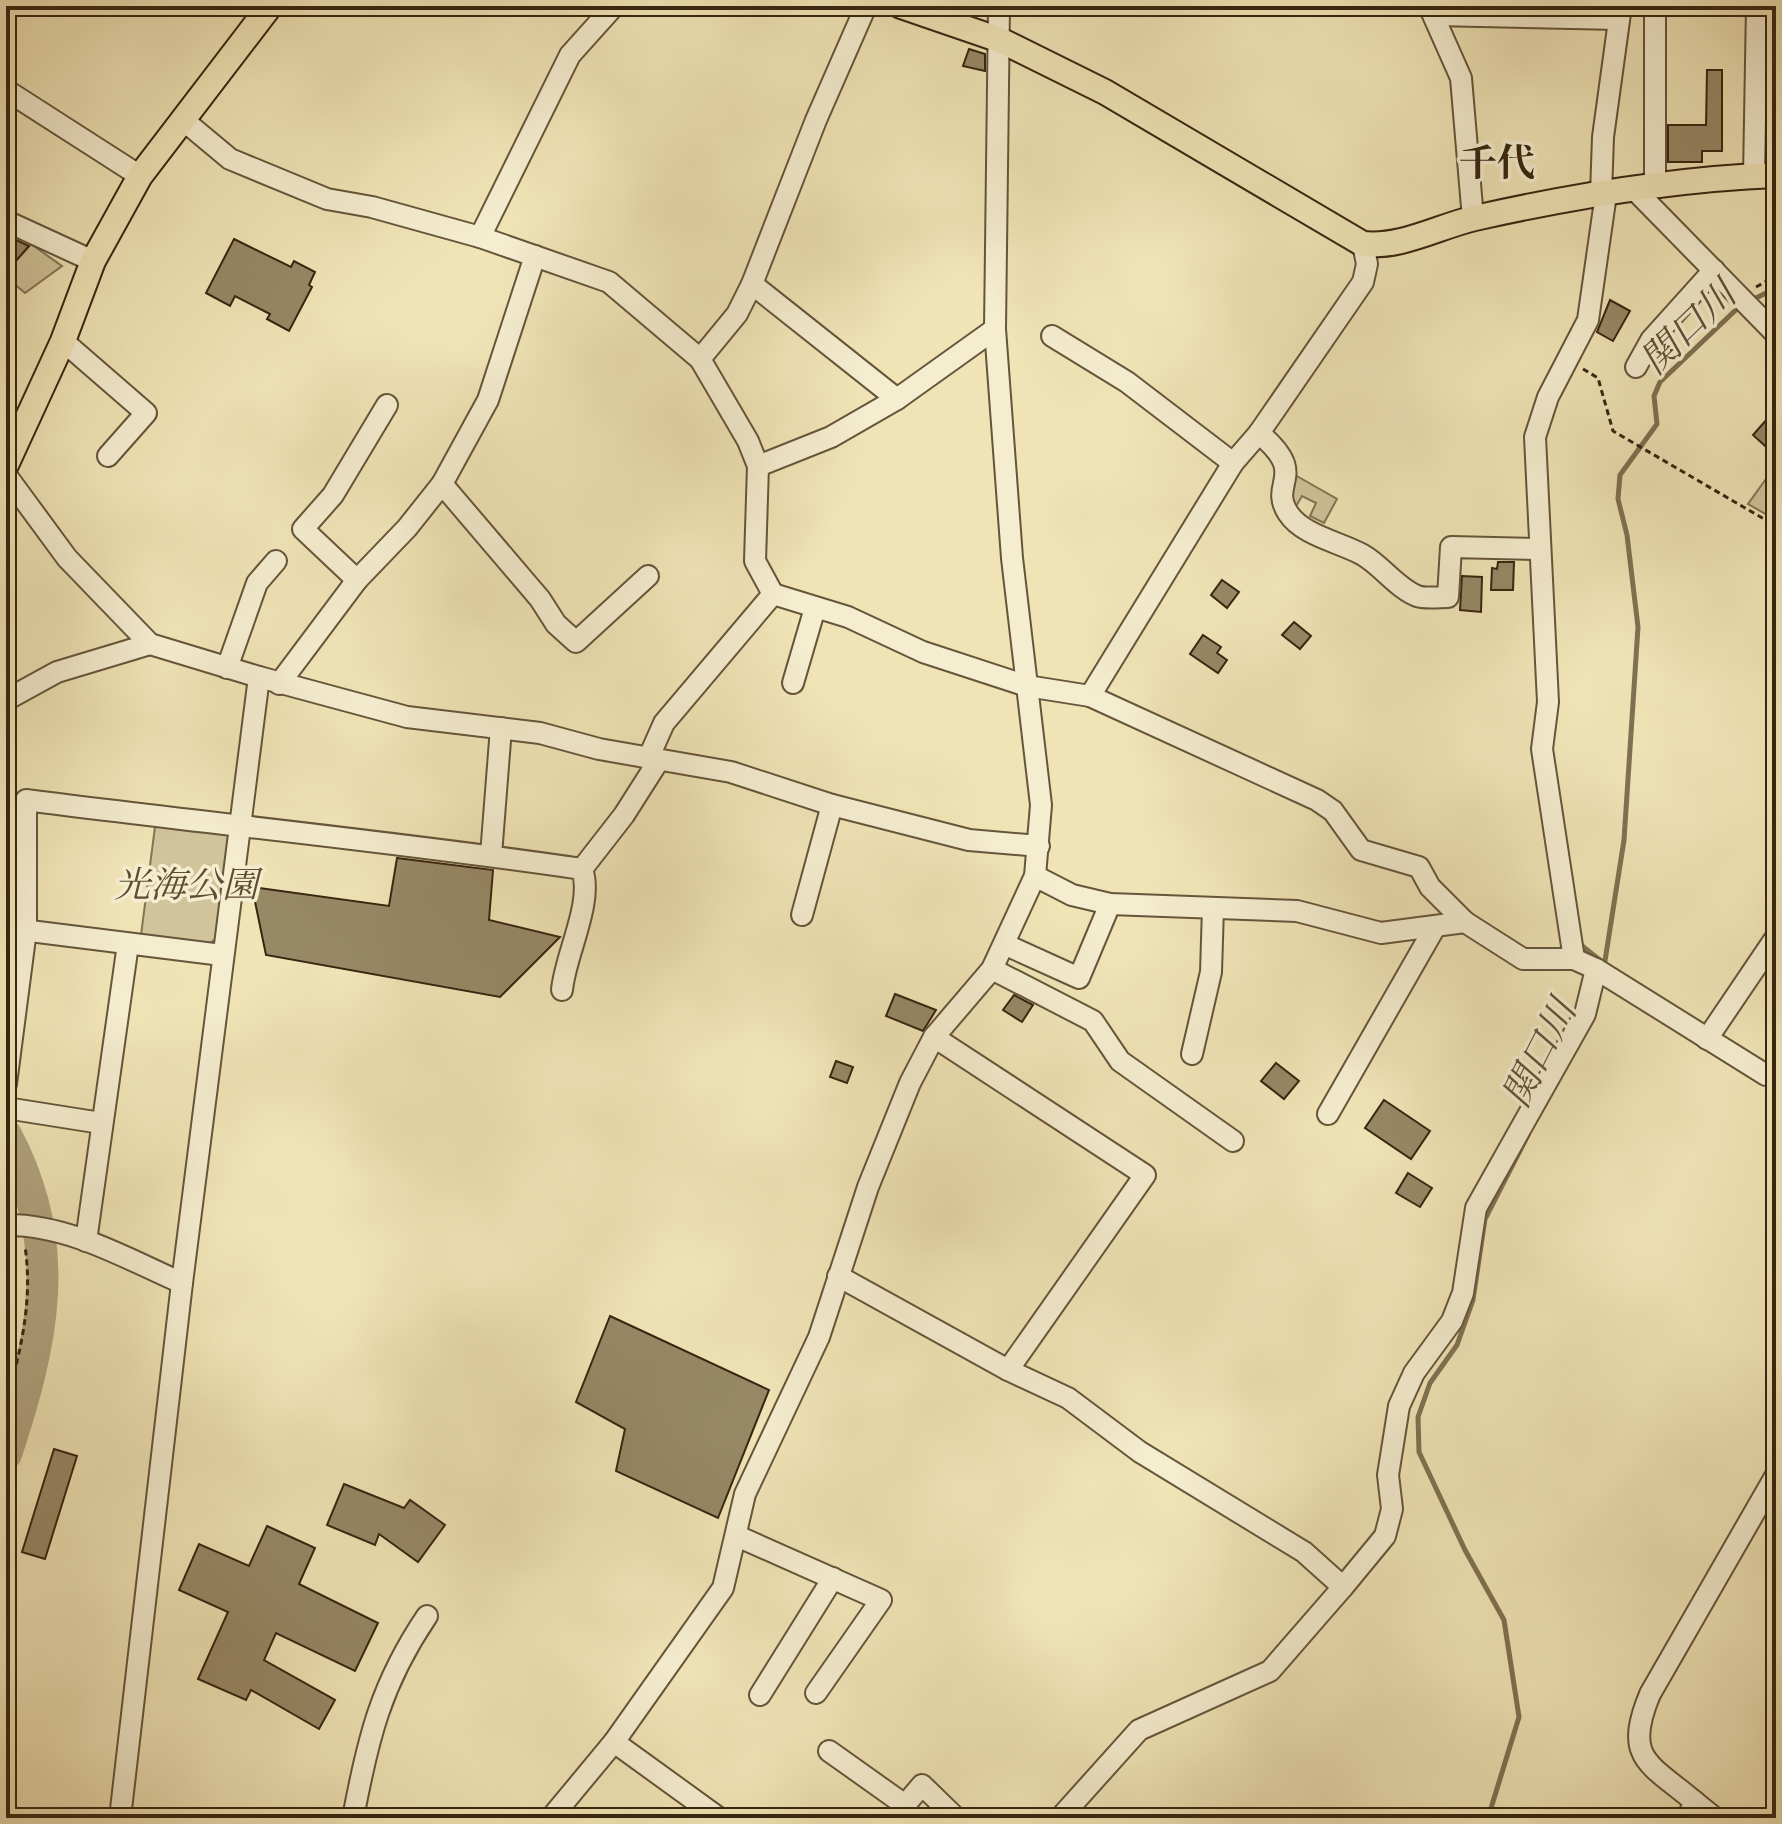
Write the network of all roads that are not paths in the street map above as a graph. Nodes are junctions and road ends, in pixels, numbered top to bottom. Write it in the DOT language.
graph roads {
  1 [pos="270,6"];
  2 [pos="614,6"];
  3 [pos="866,6"];
  4 [pos="901,6"];
  5 [pos="999,6"];
  6 [pos="1655,6"];
  7 [pos="1757,6"];
  8 [pos="1431,11"];
  9 [pos="1539,11"];
  10 [pos="1620,12"];
  11 [pos="1000,40"];
  12 [pos="6,90"];
  13 [pos="182,119"];
  14 [pos="1765,175"];
  15 [pos="140,176"];
  16 [pos="1645,187"];
  17 [pos="1603,194"];
  18 [pos="1473,219"];
  19 [pos="6,221"];
  20 [pos="480,237"];
  21 [pos="1363,244"];
  22 [pos="535,256"];
  23 [pos="93,261"];
  24 [pos="1714,270"];
  25 [pos="752,284"];
  26 [pos="995,329"];
  27 [pos="1776,334"];
  28 [pos="1052,336"];
  29 [pos="63,341"];
  30 [pos="700,359"];
  31 [pos="1636,367"];
  32 [pos="897,399"];
  33 [pos="387,405"];
  34 [pos="1259,433"];
  35 [pos="108,456"];
  36 [pos="1233,463"];
  37 [pos="6,465"];
  38 [pos="758,466"];
  39 [pos="6,475"];
  40 [pos="442,484"];
  41 [pos="1535,549"];
  42 [pos="276,561"];
  43 [pos="648,576"];
  44 [pos="357,580"];
  45 [pos="773,594"];
  46 [pos="815,608"];
  47 [pos="150,644"];
  48 [pos="227,668"];
  49 [pos="259,677"];
  50 [pos="793,683"];
  51 [pos="279,684"];
  52 [pos="1027,686"];
  53 [pos="1090,696"];
  54 [pos="6,700"];
  55 [pos="501,728"];
  56 [pos="653,759"];
  57 [pos="832,805"];
  58 [pos="239,827"];
  59 [pos="1039,846"];
  60 [pos="491,855"];
  61 [pos="582,869"];
  62 [pos="1035,876"];
  63 [pos="1110,904"];
  64 [pos="1213,908"];
  65 [pos="802,915"];
  66 [pos="1465,922"];
  67 [pos="1435,927"];
  68 [pos="16,929"];
  69 [pos="1776,937"];
  70 [pos="128,944"];
  71 [pos="1006,945"];
  72 [pos="222,955"];
  73 [pos="1574,959"];
  74 [pos="992,969"];
  75 [pos="1603,973"];
  76 [pos="562,990"];
  77 [pos="934,1037"];
  78 [pos="1707,1039"];
  79 [pos="1192,1054"];
  80 [pos="1776,1075"];
  81 [pos="6,1084"];
  82 [pos="6,1108"];
  83 [pos="1328,1114"];
  84 [pos="101,1123"];
  85 [pos="1233,1141"];
  86 [pos="18,1225"];
  87 [pos="86,1241"];
  88 [pos="838,1276"];
  89 [pos="182,1283"];
  90 [pos="1008,1370"];
  91 [pos="1775,1478"];
  92 [pos="737,1536"];
  93 [pos="833,1578"];
  94 [pos="1343,1587"];
  95 [pos="427,1616"];
  96 [pos="816,1693"];
  97 [pos="760,1695"];
  98 [pos="614,1742"];
  99 [pos="829,1751"];
  100 [pos="1691,1810"];
  101 [pos="120,1818"];
  102 [pos="353,1818"];
  103 [pos="551,1818"];
  104 [pos="719,1818"];
  105 [pos="956,1818"];
  106 [pos="1060,1818"];
  107 [pos="1715,1818"];
  1 -- 13 [label="main road"];
  2 -- 20 [label="street"];
  3 -- 25 [label="street"];
  4 -- 11 [label="main road"];
  5 -- 11 [label="street"];
  6 -- 16 [label="street"];
  7 -- 14 [label="street"];
  8 -- 9 [label="street"];
  8 -- 18 [label="street"];
  9 -- 10 [label="street"];
  10 -- 17 [label="street"];
  11 -- 21 [label="main road"];
  11 -- 26 [label="street"];
  12 -- 15 [label="street"];
  13 -- 15 [label="main road"];
  13 -- 20 [label="street"];
  14 -- 16 [label="main road"];
  15 -- 23 [label="main road"];
  16 -- 17 [label="main road"];
  16 -- 24 [label="street"];
  17 -- 18 [label="main road"];
  17 -- 41 [label="street"];
  18 -- 21 [label="main road"];
  19 -- 23 [label="street"];
  20 -- 22 [label="street"];
  21 -- 34 [label="street"];
  22 -- 30 [label="street"];
  22 -- 40 [label="street"];
  23 -- 29 [label="main road"];
  24 -- 27 [label="street"];
  24 -- 31 [label="street"];
  25 -- 30 [label="street"];
  25 -- 32 [label="street"];
  26 -- 32 [label="street"];
  26 -- 52 [label="street"];
  28 -- 36 [label="street"];
  29 -- 35 [label="street"];
  29 -- 37 [label="main road"];
  30 -- 38 [label="street"];
  32 -- 38 [label="street"];
  33 -- 44 [label="street"];
  34 -- 36 [label="street"];
  34 -- 41 [label="street"];
  36 -- 53 [label="street"];
  38 -- 45 [label="street"];
  39 -- 47 [label="street"];
  40 -- 43 [label="street"];
  40 -- 44 [label="street"];
  41 -- 73 [label="street"];
  42 -- 48 [label="street"];
  44 -- 51 [label="street"];
  45 -- 46 [label="street"];
  45 -- 56 [label="street"];
  46 -- 50 [label="street"];
  46 -- 52 [label="street"];
  47 -- 48 [label="street"];
  47 -- 54 [label="street"];
  48 -- 49 [label="street"];
  49 -- 51 [label="street"];
  49 -- 58 [label="street"];
  51 -- 55 [label="street"];
  52 -- 53 [label="street"];
  52 -- 59 [label="street"];
  53 -- 66 [label="street"];
  55 -- 56 [label="street"];
  55 -- 60 [label="street"];
  56 -- 57 [label="street"];
  56 -- 61 [label="street"];
  57 -- 59 [label="street"];
  57 -- 65 [label="street"];
  58 -- 60 [label="street"];
  58 -- 68 [label="street"];
  58 -- 72 [label="street"];
  59 -- 62 [label="street"];
  60 -- 61 [label="street"];
  61 -- 76 [label="street"];
  62 -- 63 [label="street"];
  62 -- 71 [label="street"];
  63 -- 64 [label="street"];
  63 -- 71 [label="street"];
  64 -- 67 [label="street"];
  64 -- 79 [label="street"];
  66 -- 67 [label="street"];
  66 -- 73 [label="street"];
  67 -- 83 [label="street"];
  68 -- 70 [label="street"];
  68 -- 81 [label="street"];
  69 -- 78 [label="street"];
  70 -- 72 [label="street"];
  70 -- 84 [label="street"];
  71 -- 74 [label="street"];
  72 -- 89 [label="street"];
  73 -- 75 [label="street"];
  74 -- 77 [label="street"];
  74 -- 85 [label="street"];
  75 -- 78 [label="street"];
  75 -- 94 [label="street"];
  77 -- 88 [label="street"];
  77 -- 90 [label="street"];
  78 -- 80 [label="street"];
  82 -- 84 [label="street"];
  84 -- 87 [label="street"];
  86 -- 87 [label="street"];
  87 -- 89 [label="street"];
  88 -- 90 [label="street"];
  88 -- 92 [label="street"];
  89 -- 101 [label="street"];
  90 -- 94 [label="street"];
  91 -- 100 [label="street"];
  92 -- 93 [label="street"];
  92 -- 98 [label="street"];
  93 -- 96 [label="street"];
  93 -- 97 [label="street"];
  94 -- 106 [label="street"];
  95 -- 102 [label="street"];
  98 -- 103 [label="street"];
  98 -- 104 [label="street"];
  99 -- 105 [label="street"];
  100 -- 107 [label="street"];
}
